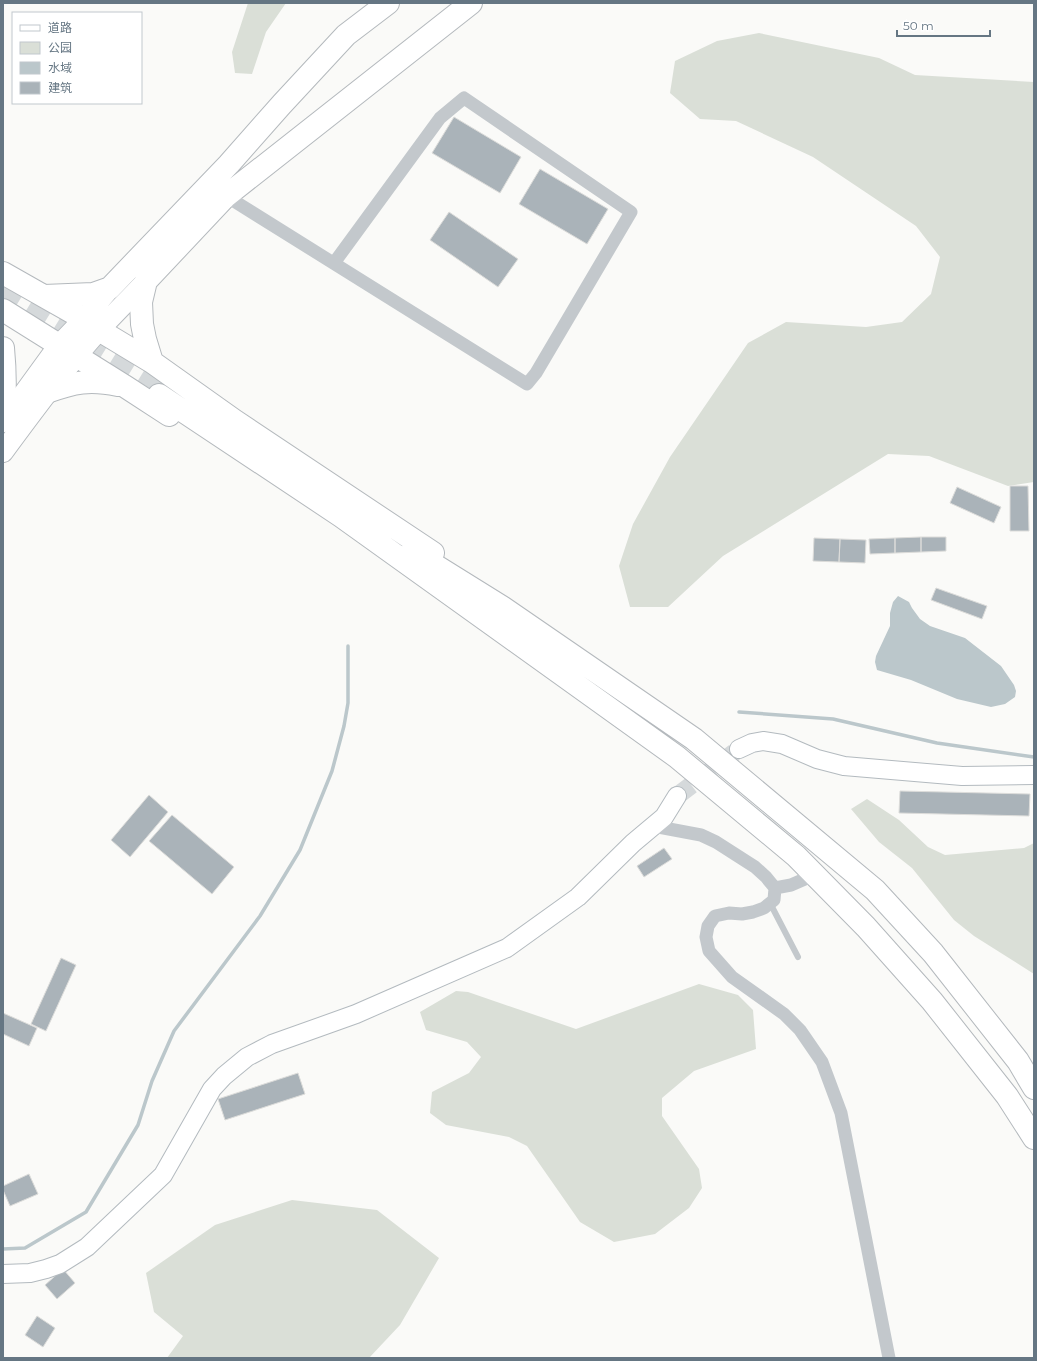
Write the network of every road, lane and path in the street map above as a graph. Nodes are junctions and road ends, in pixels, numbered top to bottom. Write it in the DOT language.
graph roads {
  1 [pos="388,3"];
  2 [pos="469,4"];
  3 [pos="226,196"];
  4 [pos="334,263"];
  5 [pos="3,274"];
  6 [pos="146,281"];
  7 [pos="110,288"];
  8 [pos="44,296"];
  9 [pos="3,310"];
  10 [pos="92,325"];
  11 [pos="3,348"];
  12 [pos="68,351"];
  13 [pos="152,362"];
  14 [pos="126,386"];
  15 [pos="160,389"];
  16 [pos="47,392"];
  17 [pos="3,412"];
  18 [pos="3,422"];
  19 [pos="3,452"];
  20 [pos="496,615"];
  21 [pos="739,749"];
  22 [pos="1034,775"];
  23 [pos="677,796"];
  24 [pos="653,826"];
  25 [pos="814,875"];
  26 [pos="775,888"];
  27 [pos="770,903"];
  28 [pos="798,957"];
  29 [pos="1034,1088"];
  30 [pos="1034,1138"];
  31 [pos="3,1274"];
  32 [pos="889,1358"];
  1 -- 7 [label="highway"];
  2 -- 3 [label="highway"];
  3 -- 4 [label="street"];
  3 -- 6 [label="highway"];
  4 -- 4 [label="street"];
  5 -- 8 [label="highway"];
  6 -- 10 [label="main road"];
  6 -- 13 [label="highway"];
  7 -- 8 [label="highway"];
  7 -- 10 [label="main road"];
  8 -- 10 [label="highway"];
  9 -- 12 [label="highway"];
  10 -- 12 [label="main road"];
  10 -- 13 [label="highway"];
  11 -- 17 [label="highway"];
  12 -- 14 [label="highway"];
  12 -- 16 [label="main road"];
  12 -- 18 [label="main road"];
  13 -- 20 [label="highway"];
  14 -- 16 [label="highway"];
  14 -- 20 [label="highway"];
  15 -- 20 [label="highway"];
  16 -- 19 [label="main road"];
  20 -- 25 [label="highway"];
  20 -- 29 [label="highway"];
  21 -- 22 [label="street"];
  23 -- 24 [label="street"];
  24 -- 26 [label="street"];
  24 -- 31 [label="street"];
  25 -- 26 [label="street"];
  25 -- 30 [label="highway"];
  26 -- 27 [label="street"];
  27 -- 28 [label="lane"];
  27 -- 32 [label="street"];
}
